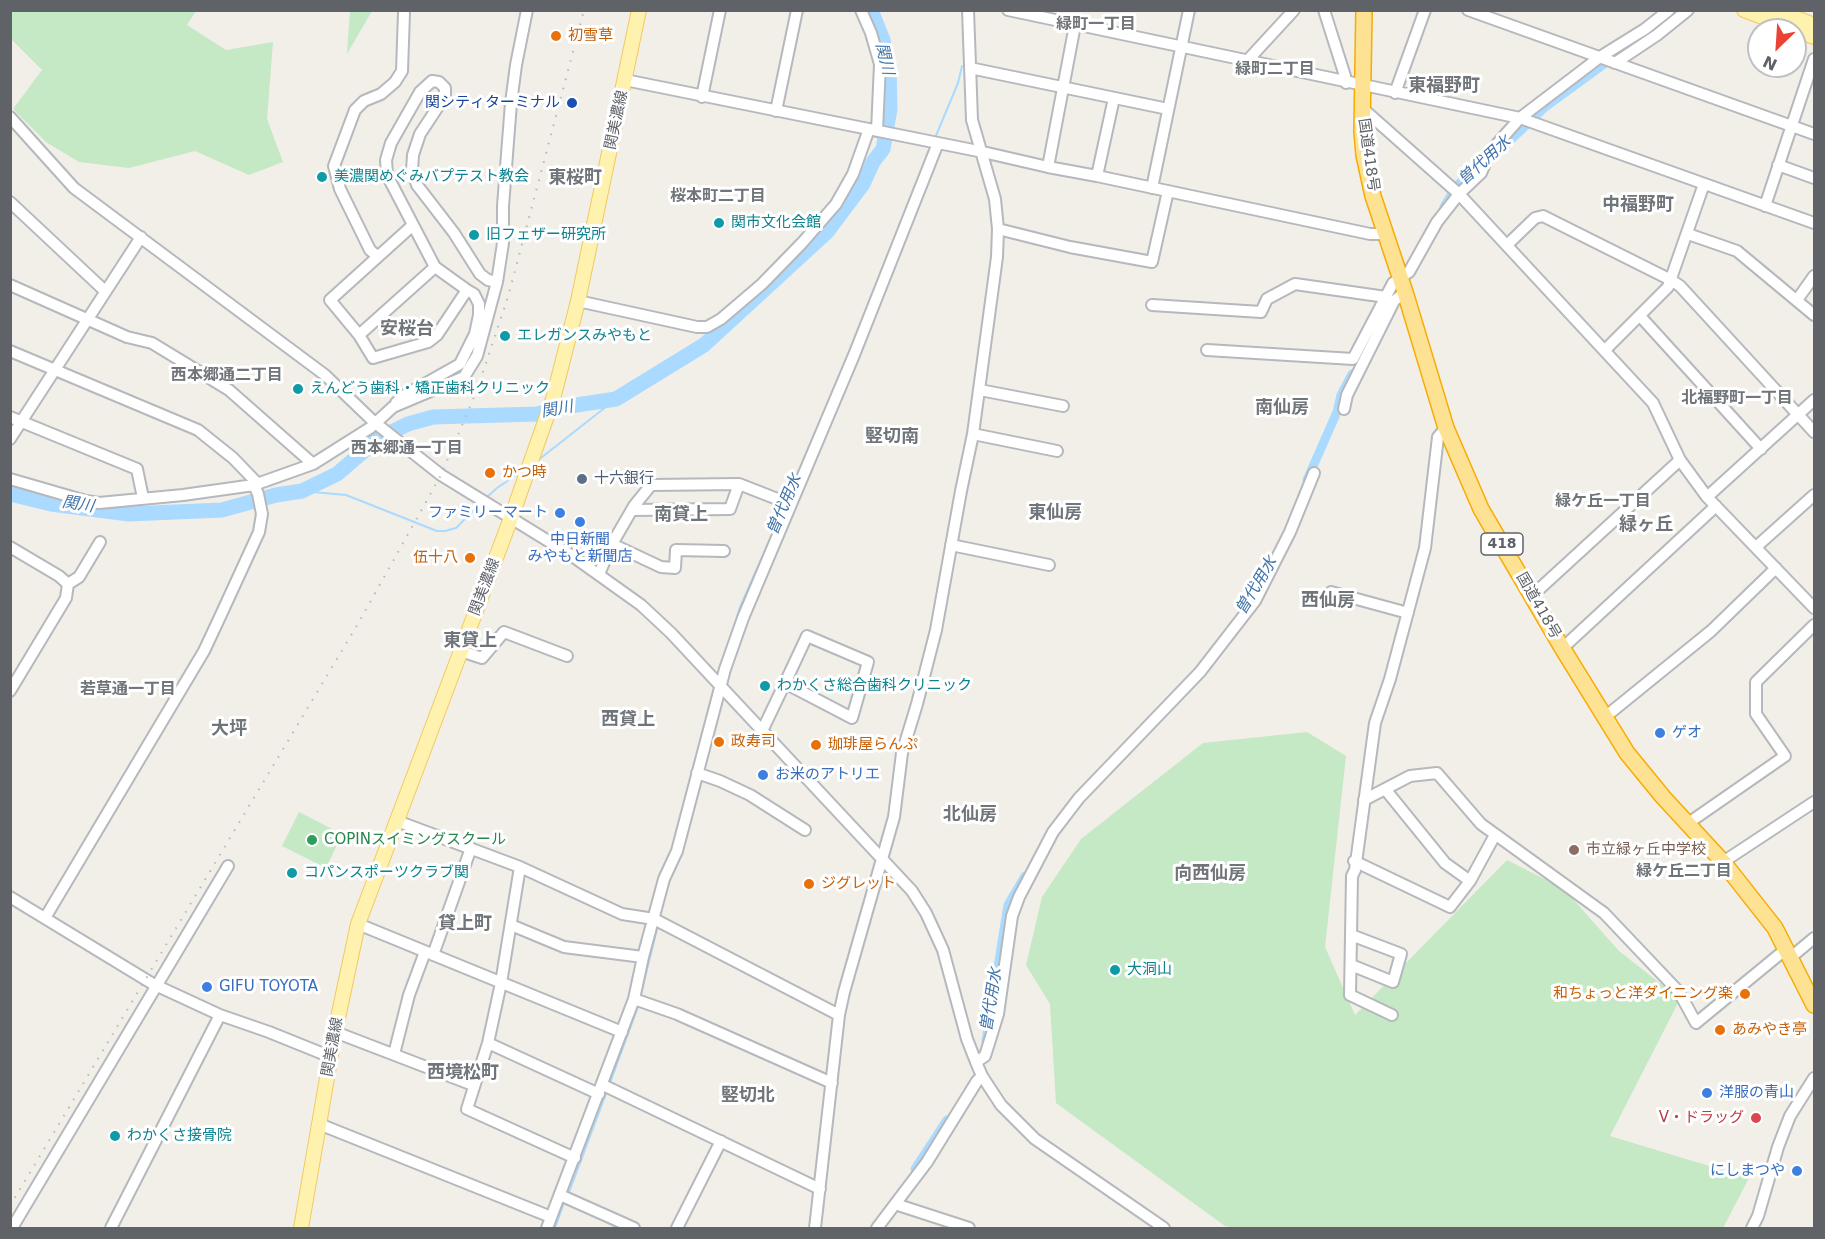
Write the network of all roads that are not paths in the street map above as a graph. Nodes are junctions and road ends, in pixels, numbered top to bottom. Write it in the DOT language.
graph roads {
  1 [pos="527,10"];
  2 [pos="639,10"];
  3 [pos="720,10"];
  4 [pos="797,10"];
  5 [pos="861,10"];
  6 [pos="968,10"];
  7 [pos="1008,10"];
  8 [pos="1190,10"];
  9 [pos="1294,10"];
  10 [pos="1324,10"];
  11 [pos="1364,10"];
  12 [pos="1425,10"];
  13 [pos="1468,10"];
  14 [pos="1669,10"];
  15 [pos="1688,10"];
  16 [pos="1744,10"];
  17 [pos="1775,10"];
  18 [pos="404,13"];
  19 [pos="1075,25"];
  20 [pos="1815,25"];
  21 [pos="1815,37"];
  22 [pos="1182,46"];
  23 [pos="1600,57"];
  24 [pos="1815,59"];
  25 [pos="1247,61"];
  26 [pos="1615,63"];
  27 [pos="970,68"];
  28 [pos="625,80"];
  29 [pos="1354,84"];
  30 [pos="1062,87"];
  31 [pos="1809,89"];
  32 [pos="1395,93"];
  33 [pos="702,97"];
  34 [pos="1114,98"];
  35 [pos="1361,107"];
  36 [pos="1168,109"];
  37 [pos="776,111"];
  38 [pos="10,117"];
  39 [pos="1520,118"];
  40 [pos="1791,126"];
  41 [pos="873,130"];
  42 [pos="1815,134"];
  43 [pos="938,143"];
  44 [pos="983,152"];
  45 [pos="1778,165"];
  46 [pos="1048,167"];
  47 [pos="1097,176"];
  48 [pos="1815,178"];
  49 [pos="1704,184"];
  50 [pos="1152,188"];
  51 [pos="1168,191"];
  52 [pos="1459,194"];
  53 [pos="10,202"];
  54 [pos="1765,206"];
  55 [pos="1815,223"];
  56 [pos="412,225"];
  57 [pos="998,229"];
  58 [pos="1385,234"];
  59 [pos="1688,234"];
  60 [pos="141,237"];
  61 [pos="1507,245"];
  62 [pos="377,256"];
  63 [pos="435,267"];
  64 [pos="1815,276"];
  65 [pos="1671,280"];
  66 [pos="497,282"];
  67 [pos="10,285"];
  68 [pos="1403,285"];
  69 [pos="467,290"];
  70 [pos="105,291"];
  71 [pos="1386,297"];
  72 [pos="1797,300"];
  73 [pos="578,301"];
  74 [pos="1152,305"];
  75 [pos="1815,315"];
  76 [pos="1640,316"];
  77 [pos="88,318"];
  78 [pos="359,335"];
  79 [pos="1207,350"];
  80 [pos="1605,350"];
  81 [pos="10,351"];
  82 [pos="55,371"];
  83 [pos="980,390"];
  84 [pos="1815,400"];
  85 [pos="1063,406"];
  86 [pos="393,407"];
  87 [pos="1344,409"];
  88 [pos="1798,415"];
  89 [pos="10,417"];
  90 [pos="21,422"];
  91 [pos="374,423"];
  92 [pos="1446,428"];
  93 [pos="1815,432"];
  94 [pos="973,434"];
  95 [pos="10,439"];
  96 [pos="1761,449"];
  97 [pos="1057,451"];
  98 [pos="1680,460"];
  99 [pos="313,464"];
  100 [pos="1314,473"];
  101 [pos="10,479"];
  102 [pos="739,484"];
  103 [pos="257,488"];
  104 [pos="1815,495"];
  105 [pos="1707,497"];
  106 [pos="143,498"];
  107 [pos="790,504"];
  108 [pos="1716,506"];
  109 [pos="632,510"];
  110 [pos="511,518"];
  111 [pos="100,542"];
  112 [pos="612,544"];
  113 [pos="951,545"];
  114 [pos="10,547"];
  115 [pos="1756,547"];
  116 [pos="724,551"];
  117 [pos="1049,565"];
  118 [pos="1776,568"];
  119 [pos="599,574"];
  120 [pos="68,584"];
  121 [pos="1331,592"];
  122 [pos="1531,594"];
  123 [pos="1810,596"];
  124 [pos="1815,608"];
  125 [pos="1407,613"];
  126 [pos="1815,625"];
  127 [pos="1562,646"];
  128 [pos="461,651"];
  129 [pos="567,656"];
  130 [pos="784,683"];
  131 [pos="722,687"];
  132 [pos="10,691"];
  133 [pos="1605,717"];
  134 [pos="762,731"];
  135 [pos="697,773"];
  136 [pos="1385,789"];
  137 [pos="1364,800"];
  138 [pos="1815,802"];
  139 [pos="397,821"];
  140 [pos="1687,824"];
  141 [pos="805,830"];
  142 [pos="1496,835"];
  143 [pos="471,848"];
  144 [pos="883,859"];
  145 [pos="1354,861"];
  146 [pos="1724,862"];
  147 [pos="228,866"];
  148 [pos="520,867"];
  149 [pos="1470,881"];
  150 [pos="10,897"];
  151 [pos="45,918"];
  152 [pos="654,919"];
  153 [pos="358,924"];
  154 [pos="511,925"];
  155 [pos="1351,935"];
  156 [pos="1815,938"];
  157 [pos="429,953"];
  158 [pos="1788,953"];
  159 [pos="643,957"];
  160 [pos="1351,965"];
  161 [pos="501,983"];
  162 [pos="157,986"];
  163 [pos="634,999"];
  164 [pos="1815,1005"];
  165 [pos="220,1015"];
  166 [pos="839,1015"];
  167 [pos="1392,1015"];
  168 [pos="335,1032"];
  169 [pos="622,1032"];
  170 [pos="488,1043"];
  171 [pos="394,1054"];
  172 [pos="331,1057"];
  173 [pos="976,1062"];
  174 [pos="982,1076"];
  175 [pos="1815,1078"];
  176 [pos="832,1083"];
  177 [pos="473,1085"];
  178 [pos="601,1090"];
  179 [pos="319,1124"];
  180 [pos="721,1141"];
  181 [pos="574,1158"];
  182 [pos="820,1189"];
  183 [pos="560,1195"];
  184 [pos="895,1204"];
  185 [pos="551,1217"];
  186 [pos="12,1228"];
  187 [pos="111,1228"];
  188 [pos="301,1228"];
  189 [pos="547,1228"];
  190 [pos="634,1228"];
  191 [pos="676,1228"];
  192 [pos="815,1228"];
  193 [pos="878,1228"];
  194 [pos="969,1228"];
  195 [pos="1164,1228"];
  196 [pos="1752,1228"];
  1 -- 66 [label="street"];
  2 -- 28 [label="main road, 関美濃線"];
  3 -- 33 [label="street"];
  4 -- 37 [label="street"];
  5 -- 41 [label="street"];
  6 -- 27 [label="street"];
  7 -- 19 [label="street"];
  8 -- 22 [label="street"];
  9 -- 25 [label="street"];
  10 -- 29 [label="street"];
  11 -- 29 [label="highway, 国道418号 / 418"];
  12 -- 32 [label="street"];
  13 -- 23 [label="street"];
  14 -- 23 [label="street"];
  15 -- 26 [label="street"];
  16 -- 21 [label="main road"];
  17 -- 20 [label="main road"];
  18 -- 62 [label="street"];
  19 -- 22 [label="street"];
  19 -- 30 [label="street"];
  22 -- 25 [label="street"];
  22 -- 36 [label="street"];
  23 -- 26 [label="street"];
  23 -- 39 [label="street"];
  24 -- 31 [label="street"];
  25 -- 29 [label="street"];
  26 -- 40 [label="street"];
  27 -- 30 [label="street"];
  27 -- 44 [label="street"];
  28 -- 33 [label="street"];
  28 -- 73 [label="main road, 関美濃線"];
  29 -- 32 [label="street"];
  29 -- 35 [label="highway, 国道418号 / 418"];
  30 -- 34 [label="street"];
  30 -- 46 [label="street"];
  31 -- 40 [label="street"];
  32 -- 39 [label="street"];
  33 -- 37 [label="street"];
  34 -- 36 [label="street"];
  34 -- 47 [label="street"];
  35 -- 52 [label="street"];
  35 -- 58 [label="highway, 国道418号 / 418"];
  36 -- 50 [label="street"];
  37 -- 41 [label="street"];
  38 -- 60 [label="street"];
  39 -- 49 [label="street"];
  39 -- 52 [label="street"];
  40 -- 42 [label="street"];
  40 -- 45 [label="street"];
  41 -- 43 [label="street"];
  41 -- 73 [label="street"];
  43 -- 44 [label="street"];
  43 -- 107 [label="street"];
  44 -- 46 [label="street"];
  44 -- 57 [label="street"];
  45 -- 48 [label="street"];
  45 -- 54 [label="street"];
  46 -- 47 [label="street"];
  47 -- 50 [label="street"];
  49 -- 54 [label="street"];
  49 -- 59 [label="street"];
  50 -- 51 [label="street"];
  51 -- 57 [label="street"];
  51 -- 58 [label="street"];
  52 -- 61 [label="street"];
  52 -- 68 [label="street"];
  53 -- 70 [label="street"];
  54 -- 55 [label="street"];
  56 -- 62 [label="street"];
  56 -- 63 [label="street"];
  56 -- 66 [label="street"];
  57 -- 83 [label="street"];
  58 -- 68 [label="highway, 国道418号 / 418"];
  59 -- 65 [label="street"];
  59 -- 72 [label="street"];
  60 -- 70 [label="street"];
  60 -- 91 [label="street"];
  61 -- 65 [label="street"];
  61 -- 80 [label="street"];
  62 -- 78 [label="street"];
  63 -- 69 [label="street"];
  63 -- 78 [label="street"];
  64 -- 72 [label="street"];
  65 -- 76 [label="street"];
  65 -- 88 [label="street"];
  66 -- 86 [label="street"];
  67 -- 77 [label="street"];
  68 -- 71 [label="street"];
  68 -- 87 [label="street"];
  68 -- 92 [label="highway, 国道418号 / 418"];
  69 -- 78 [label="street"];
  69 -- 86 [label="street"];
  70 -- 77 [label="street"];
  71 -- 74 [label="street"];
  71 -- 79 [label="street"];
  72 -- 75 [label="street"];
  73 -- 110 [label="main road, 関美濃線"];
  76 -- 80 [label="street"];
  76 -- 96 [label="street"];
  77 -- 82 [label="street"];
  77 -- 99 [label="street"];
  80 -- 98 [label="street"];
  81 -- 82 [label="street"];
  82 -- 90 [label="street"];
  82 -- 103 [label="street"];
  83 -- 85 [label="street"];
  83 -- 94 [label="street"];
  84 -- 88 [label="street"];
  86 -- 91 [label="street"];
  88 -- 93 [label="street"];
  88 -- 96 [label="street"];
  89 -- 90 [label="street"];
  90 -- 95 [label="street"];
  90 -- 106 [label="street"];
  91 -- 99 [label="street"];
  91 -- 110 [label="street"];
  92 -- 122 [label="highway, 国道418号 / 418"];
  92 -- 125 [label="street"];
  94 -- 97 [label="street"];
  94 -- 113 [label="street"];
  96 -- 105 [label="street"];
  98 -- 105 [label="street"];
  98 -- 122 [label="street"];
  99 -- 103 [label="street"];
  100 -- 173 [label="street"];
  101 -- 106 [label="street"];
  102 -- 107 [label="street"];
  102 -- 109 [label="street"];
  102 -- 109 [label="street"];
  103 -- 106 [label="street"];
  103 -- 151 [label="street"];
  104 -- 115 [label="street"];
  105 -- 108 [label="street"];
  107 -- 131 [label="street"];
  108 -- 115 [label="street"];
  108 -- 127 [label="street"];
  109 -- 112 [label="street"];
  110 -- 119 [label="street"];
  110 -- 128 [label="main road, 関美濃線"];
  111 -- 120 [label="street"];
  112 -- 116 [label="street"];
  112 -- 119 [label="street"];
  113 -- 117 [label="street"];
  113 -- 144 [label="street"];
  114 -- 120 [label="street"];
  115 -- 118 [label="street"];
  118 -- 123 [label="street"];
  118 -- 133 [label="street"];
  119 -- 131 [label="street"];
  120 -- 132 [label="street"];
  121 -- 125 [label="street"];
  122 -- 127 [label="highway, 国道418号 / 418"];
  123 -- 124 [label="street"];
  125 -- 137 [label="street"];
  126 -- 140 [label="street"];
  127 -- 133 [label="highway, 国道418号 / 418"];
  128 -- 129 [label="street"];
  128 -- 139 [label="main road, 関美濃線"];
  130 -- 130 [label="street"];
  130 -- 134 [label="street"];
  131 -- 134 [label="street"];
  131 -- 135 [label="street"];
  133 -- 140 [label="highway, 国道418号 / 418"];
  134 -- 144 [label="street"];
  135 -- 141 [label="street"];
  135 -- 152 [label="street"];
  136 -- 137 [label="street"];
  136 -- 142 [label="street"];
  136 -- 149 [label="street"];
  137 -- 145 [label="street"];
  138 -- 146 [label="street"];
  139 -- 143 [label="street"];
  139 -- 153 [label="main road, 関美濃線"];
  140 -- 146 [label="highway, 国道418号 / 418"];
  142 -- 149 [label="street"];
  142 -- 158 [label="street"];
  143 -- 148 [label="street"];
  143 -- 157 [label="street"];
  144 -- 166 [label="street"];
  144 -- 173 [label="street"];
  145 -- 149 [label="street"];
  145 -- 155 [label="street"];
  146 -- 158 [label="highway, 国道418号 / 418"];
  147 -- 162 [label="street"];
  148 -- 152 [label="street"];
  148 -- 154 [label="street"];
  150 -- 151 [label="street"];
  151 -- 162 [label="street"];
  152 -- 159 [label="street"];
  152 -- 166 [label="street"];
  153 -- 157 [label="street"];
  153 -- 168 [label="main road, 関美濃線"];
  154 -- 159 [label="street"];
  154 -- 161 [label="street"];
  155 -- 160 [label="street"];
  155 -- 160 [label="street"];
  156 -- 158 [label="street"];
  157 -- 161 [label="street"];
  157 -- 171 [label="street"];
  158 -- 164 [label="highway, 国道418号 / 418"];
  159 -- 163 [label="street"];
  160 -- 167 [label="street"];
  161 -- 169 [label="street"];
  161 -- 170 [label="street"];
  162 -- 165 [label="street"];
  162 -- 186 [label="street"];
  163 -- 169 [label="street"];
  163 -- 176 [label="street"];
  165 -- 172 [label="street"];
  165 -- 187 [label="street"];
  166 -- 176 [label="street"];
  168 -- 171 [label="street"];
  168 -- 172 [label="main road, 関美濃線"];
  169 -- 178 [label="street"];
  170 -- 177 [label="street"];
  170 -- 178 [label="street"];
  171 -- 177 [label="street"];
  172 -- 179 [label="main road, 関美濃線"];
  173 -- 174 [label="street"];
  174 -- 184 [label="street"];
  174 -- 195 [label="street"];
  175 -- 196 [label="street"];
  176 -- 182 [label="street"];
  177 -- 181 [label="street"];
  178 -- 180 [label="street"];
  178 -- 181 [label="street"];
  179 -- 185 [label="street"];
  179 -- 188 [label="main road, 関美濃線"];
  180 -- 182 [label="street"];
  180 -- 191 [label="street"];
  181 -- 183 [label="street"];
  182 -- 192 [label="street"];
  183 -- 185 [label="street"];
  183 -- 190 [label="street"];
  184 -- 193 [label="street"];
  184 -- 194 [label="street"];
  185 -- 189 [label="street"];
}
